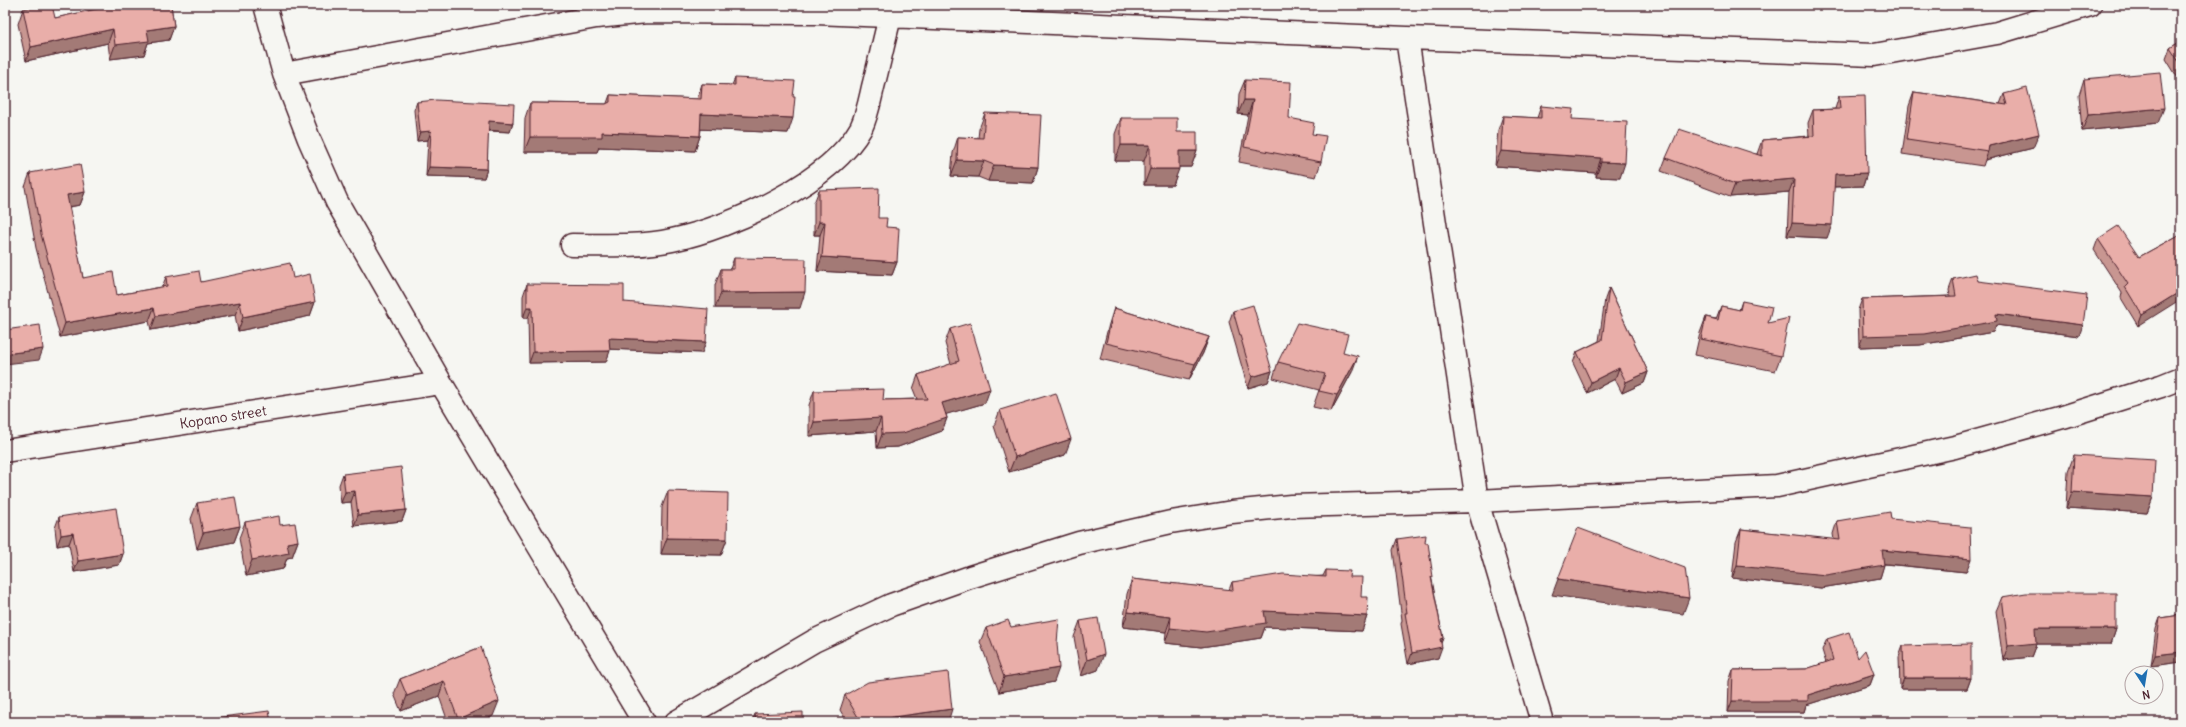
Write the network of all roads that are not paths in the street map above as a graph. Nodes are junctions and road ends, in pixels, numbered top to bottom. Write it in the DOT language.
graph roads {
  1 [pos="265,5"];
  2 [pos="2090,5"];
  3 [pos="890,16"];
  4 [pos="1407,38"];
  5 [pos="284,74"];
  6 [pos="572,245"];
  7 [pos="2181,378"];
  8 [pos="441,383"];
  9 [pos="5,451"];
  10 [pos="1477,501"];
  11 [pos="644,722"];
  12 [pos="676,722"];
  13 [pos="1542,722"];
  1 -- 5 [label="street"];
  2 -- 4 [label="street"];
  3 -- 4 [label="street"];
  3 -- 5 [label="street"];
  3 -- 6 [label="street"];
  4 -- 10 [label="street"];
  5 -- 8 [label="street"];
  7 -- 10 [label="street"];
  8 -- 9 [label="street, Kopano street"];
  8 -- 11 [label="street"];
  10 -- 12 [label="street"];
  10 -- 13 [label="street"];
}
